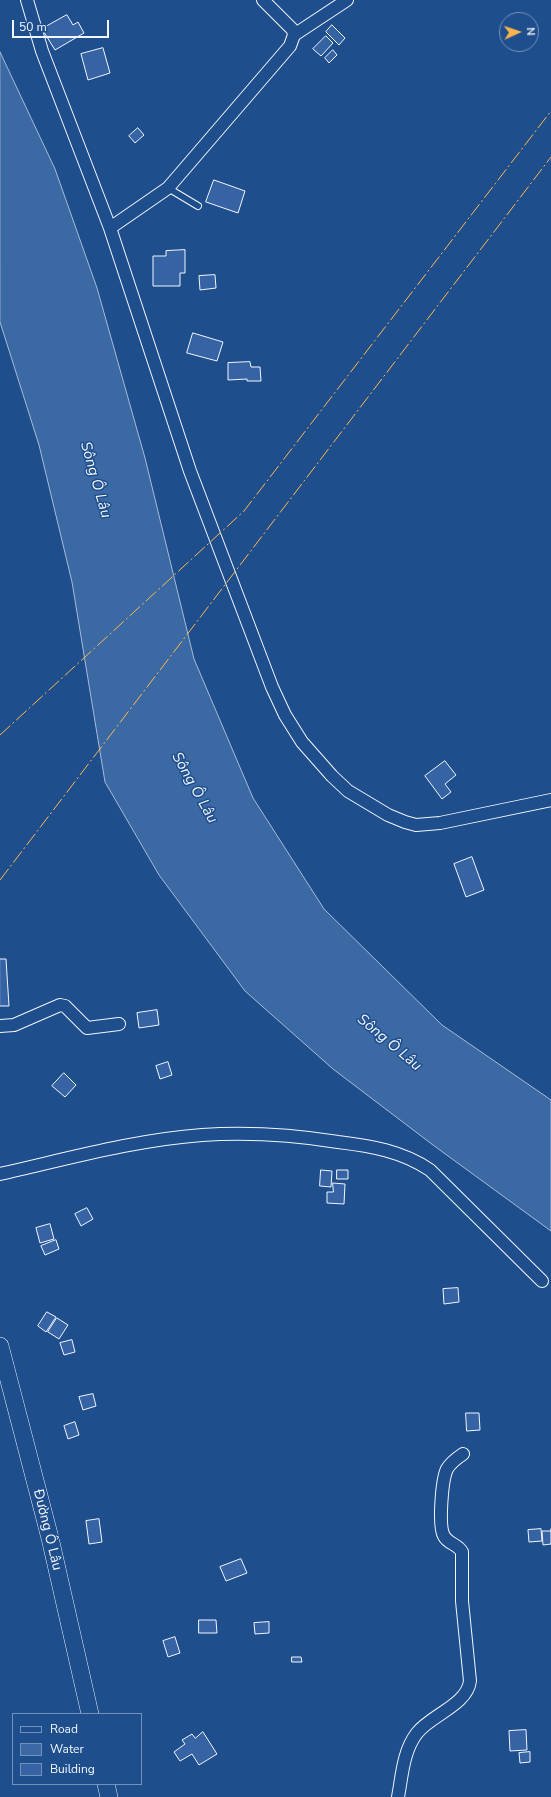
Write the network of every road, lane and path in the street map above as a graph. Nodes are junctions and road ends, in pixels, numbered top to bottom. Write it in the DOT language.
graph roads {
  1 [pos="28,0"];
  2 [pos="263,0"];
  3 [pos="347,0"];
  4 [pos="294,35"];
  5 [pos="168,188"];
  6 [pos="198,206"];
  7 [pos="110,228"];
  8 [pos="551,800"];
  9 [pos="119,1024"];
  10 [pos="0,1026"];
  11 [pos="0,1174"];
  12 [pos="542,1281"];
  13 [pos="0,1346"];
  14 [pos="463,1454"];
  15 [pos="90,1713"];
  16 [pos="106,1785"];
  17 [pos="109,1797"];
  18 [pos="398,1797"];
  1 -- 7 [label="street"];
  2 -- 4 [label="street"];
  3 -- 4 [label="street"];
  4 -- 5 [label="street"];
  5 -- 6 [label="lane"];
  5 -- 7 [label="street"];
  7 -- 8 [label="street"];
  9 -- 10 [label="street"];
  11 -- 12 [label="street"];
  13 -- 15 [label="main road, Đường Ô Lâu"];
  14 -- 18 [label="street"];
  16 -- 17 [label="main road"];
}
